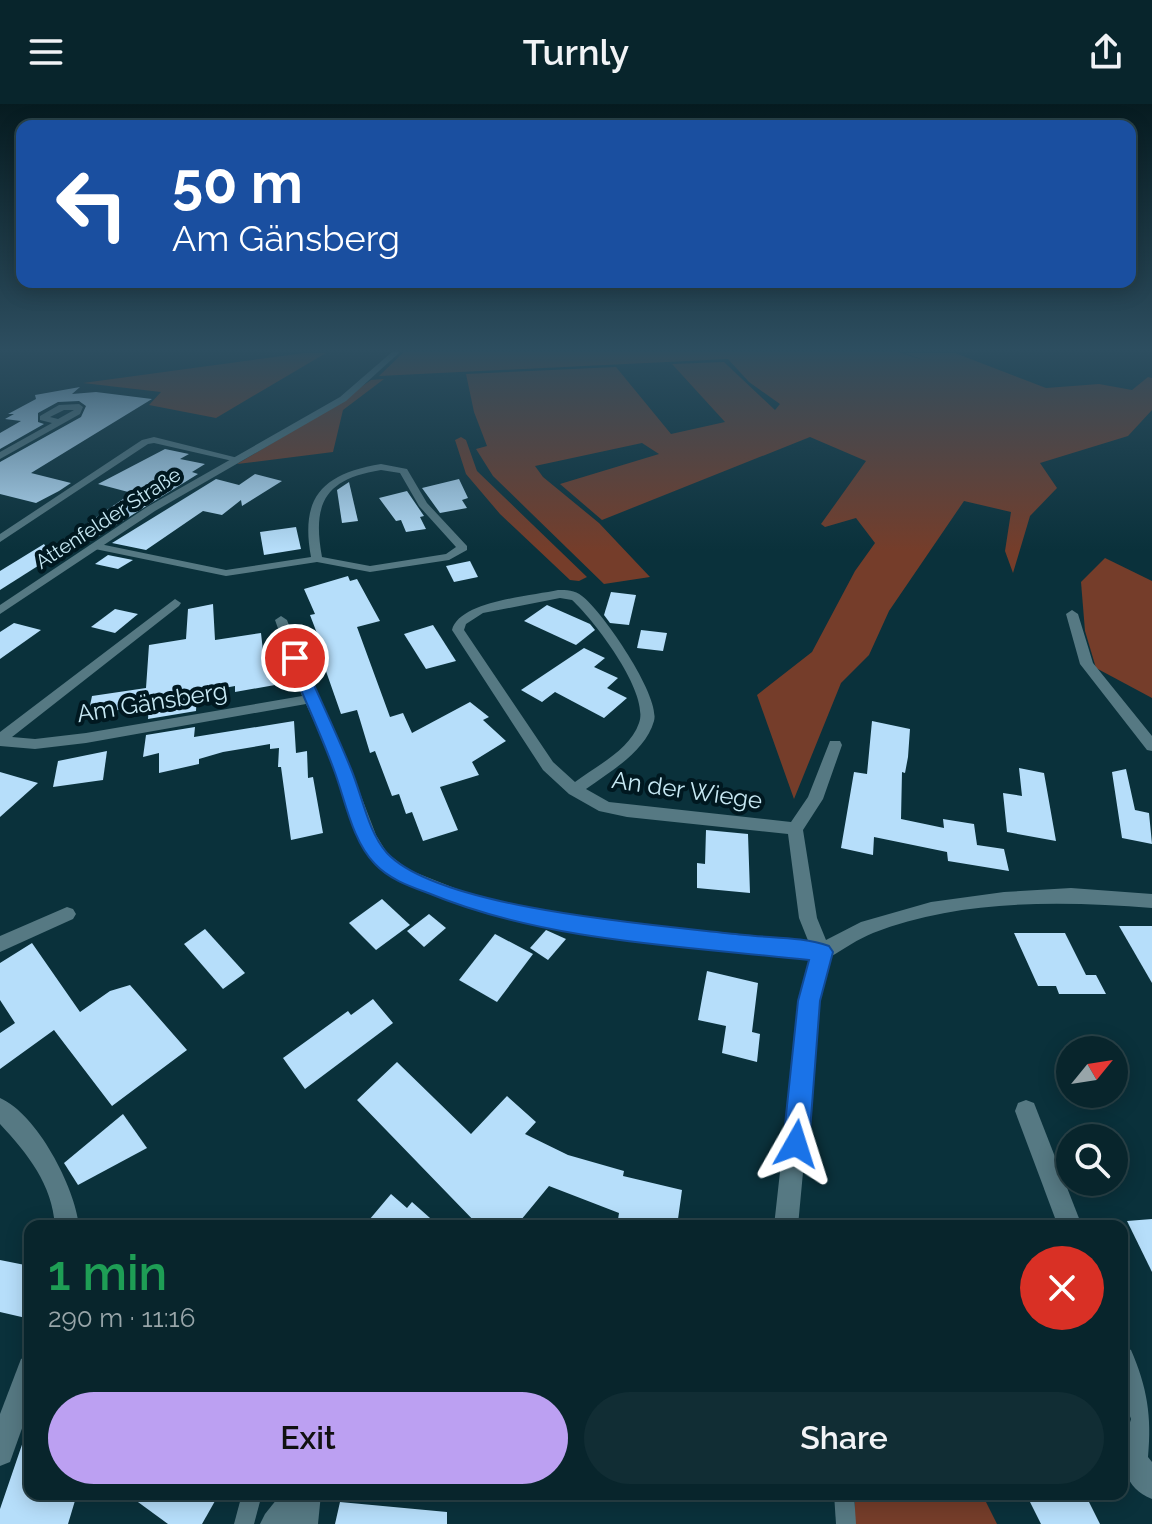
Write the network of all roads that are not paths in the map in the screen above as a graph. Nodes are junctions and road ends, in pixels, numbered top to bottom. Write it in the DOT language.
graph roads {
  1 [pos="309,418"];
  2 [pos="58,422"];
  3 [pos="0,456"];
  4 [pos="237,459"];
  5 [pos="0,539"];
  6 [pos="95,546"];
  7 [pos="317,559"];
  8 [pos="175,603"];
  9 [pos="0,610"];
  10 [pos="1072,614"];
  11 [pos="281,620"];
  12 [pos="310,699"];
  13 [pos="1,740"];
  14 [pos="835,745"];
  15 [pos="1152,746"];
  16 [pos="574,790"];
  17 [pos="795,829"];
  18 [pos="1152,901"];
  19 [pos="67,914"];
  20 [pos="0,944"];
  21 [pos="822,952"];
  22 [pos="0,1109"];
  23 [pos="1026,1111"];
  24 [pos="67,1220"];
  25 [pos="787,1220"];
  26 [pos="1068,1220"];
  27 [pos="1128,1375"];
  28 [pos="24,1385"];
  29 [pos="0,1452"];
  30 [pos="1128,1456"];
  31 [pos="1152,1485"];
  32 [pos="250,1500"];
  33 [pos="295,1500"];
  34 [pos="306,1500"];
  35 [pos="844,1500"];
  36 [pos="244,1524"];
  37 [pos="275,1524"];
  38 [pos="303,1524"];
  39 [pos="846,1524"];
  1 -- 4 [label="street, Attenfelder Straße"];
  2 -- 3 [label="street"];
  4 -- 5 [label="street"];
  4 -- 6 [label="street, Attenfelder Straße"];
  6 -- 7 [label="street"];
  6 -- 9 [label="street, Attenfelder Straße"];
  7 -- 7 [label="street"];
  8 -- 13 [label="street, Am Gänsberg"];
  10 -- 15 [label="street"];
  11 -- 12 [label="street"];
  12 -- 13 [label="street, Am Gänsberg"];
  12 -- 21 [label="street"];
  14 -- 17 [label="street"];
  16 -- 16 [label="street, An der Wiege"];
  16 -- 17 [label="street, An der Wiege"];
  17 -- 21 [label="street"];
  18 -- 21 [label="street"];
  19 -- 20 [label="street"];
  21 -- 25 [label="street"];
  22 -- 24 [label="street"];
  23 -- 26 [label="street"];
  27 -- 30 [label="street"];
  28 -- 29 [label="street"];
  30 -- 31 [label="street"];
  32 -- 36 [label="lane"];
  33 -- 37 [label="street"];
  34 -- 38 [label="street"];
  35 -- 39 [label="lane"];
}
